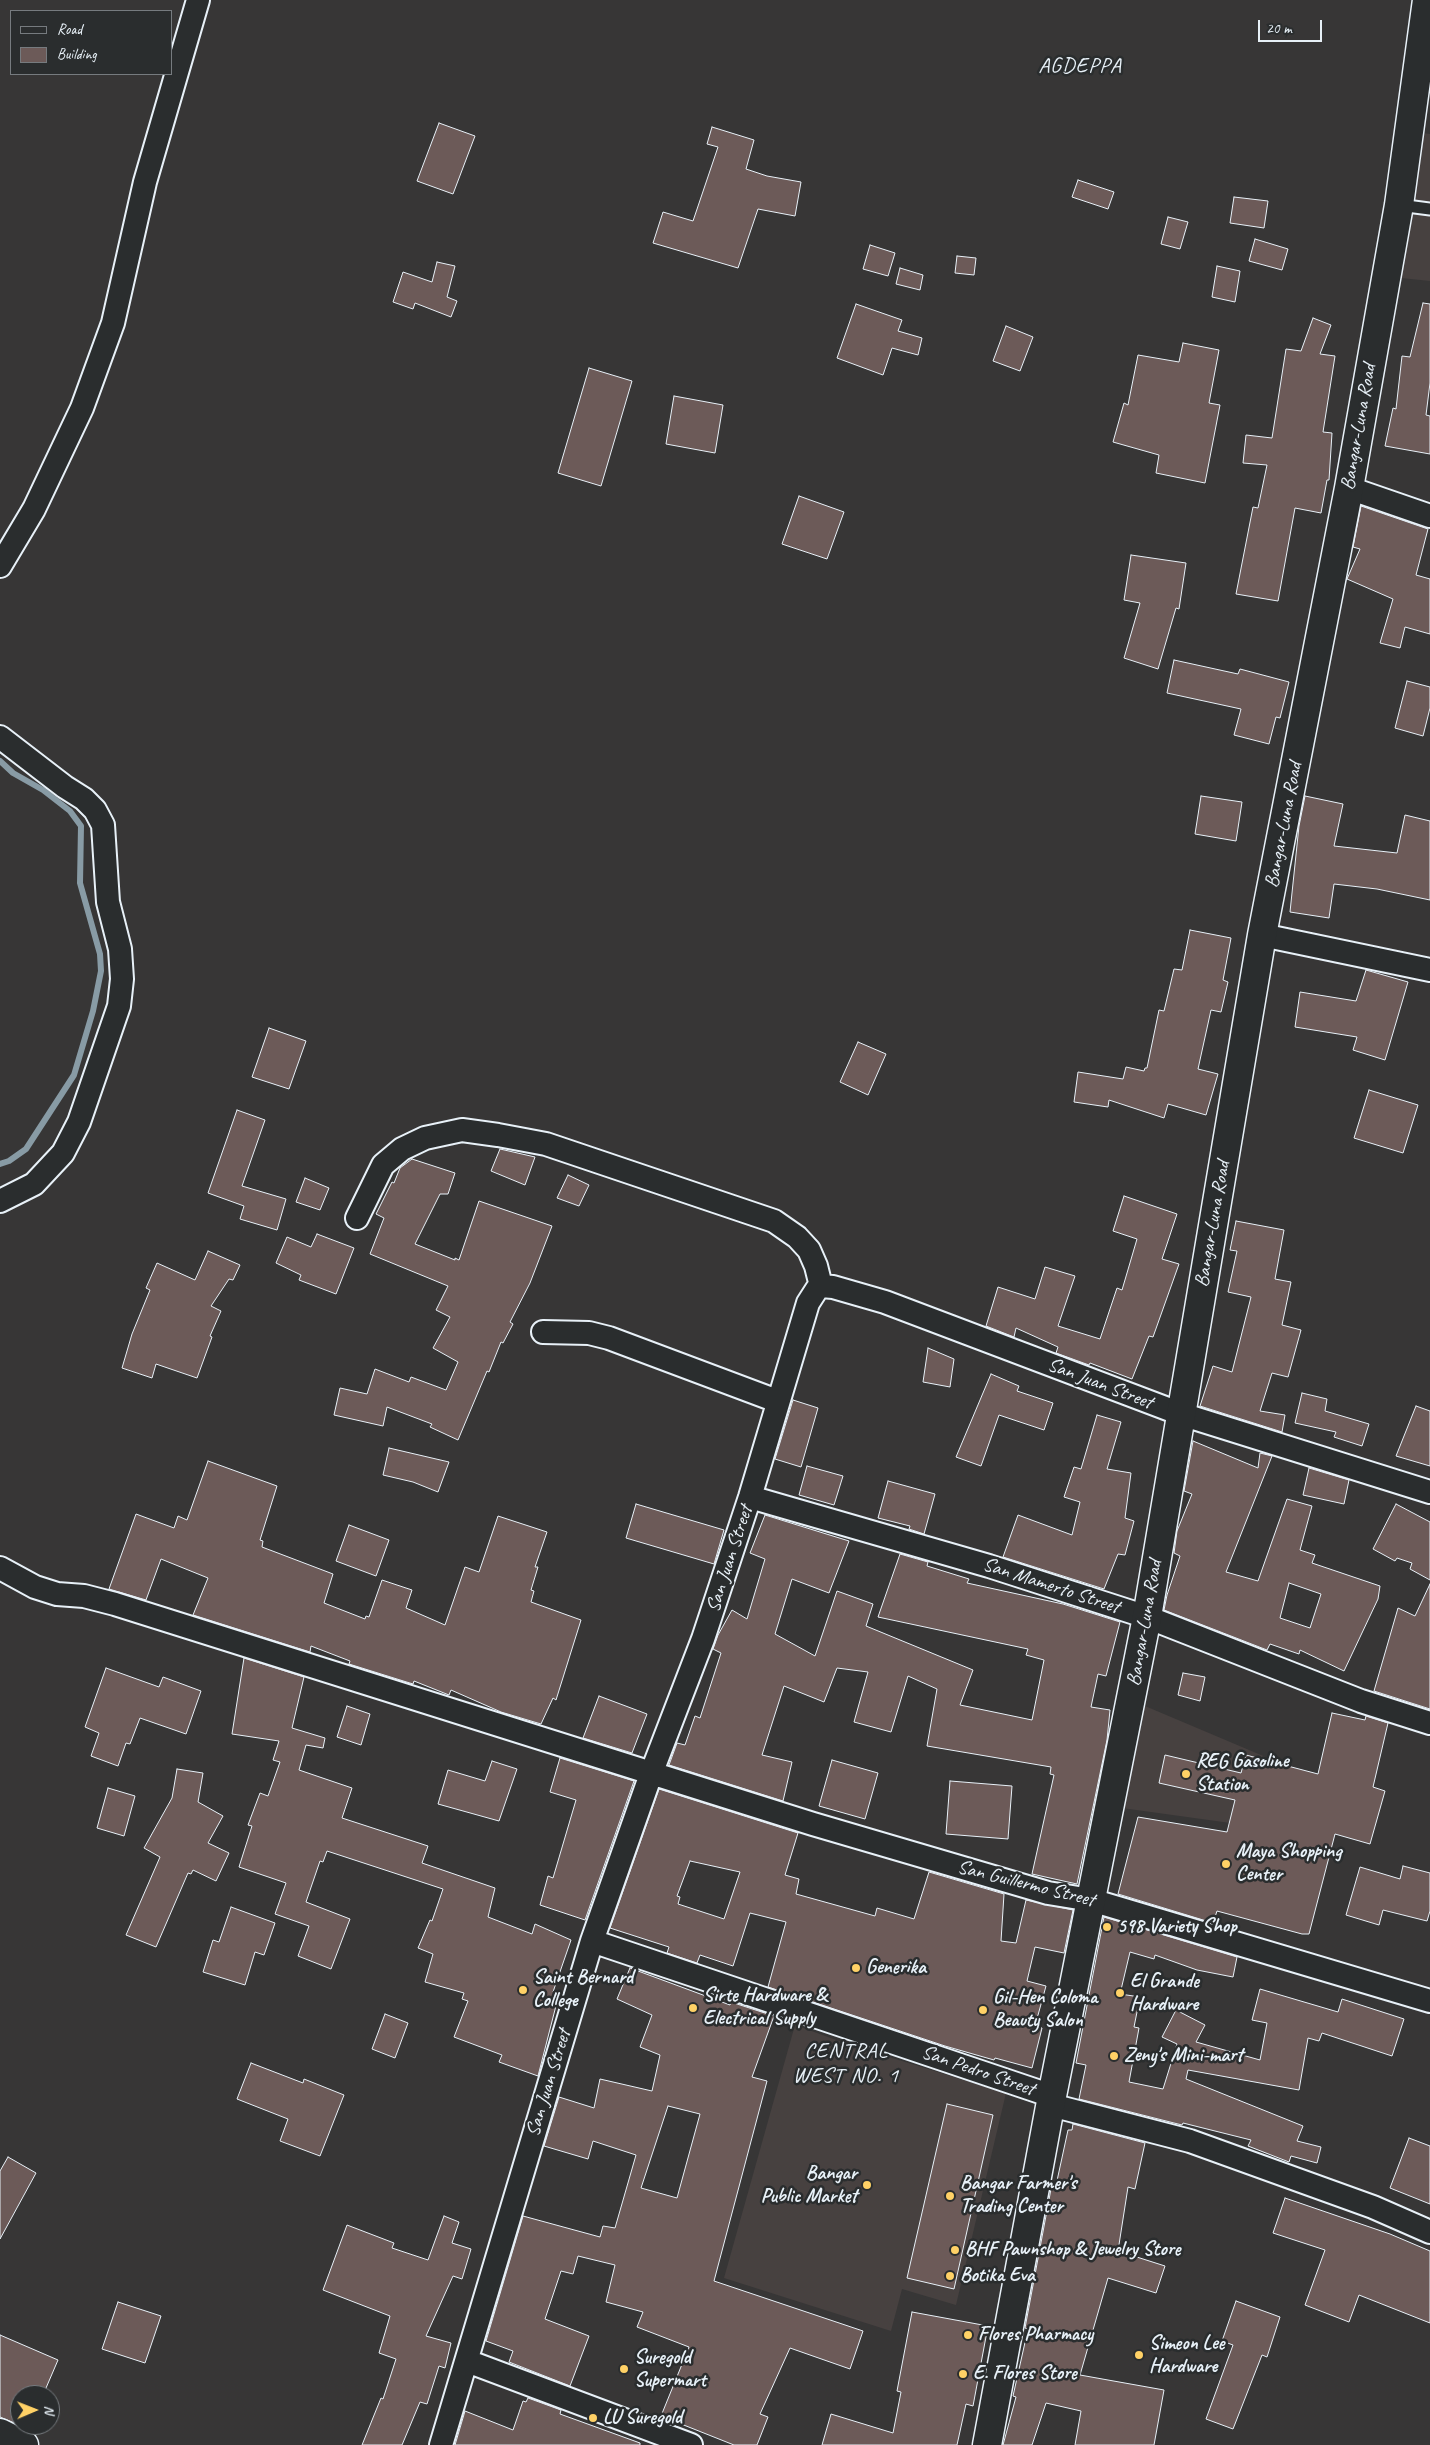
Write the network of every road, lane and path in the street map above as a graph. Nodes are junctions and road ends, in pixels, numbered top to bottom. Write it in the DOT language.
graph roads {
  1 [pos="198,0"];
  2 [pos="1427,0"];
  3 [pos="1399,205"];
  4 [pos="1430,209"];
  5 [pos="1349,488"];
  6 [pos="1430,516"];
  7 [pos="0,566"];
  8 [pos="0,737"];
  9 [pos="1262,935"];
  10 [pos="1430,970"];
  11 [pos="0,1201"];
  12 [pos="357,1218"];
  13 [pos="821,1286"];
  14 [pos="543,1332"];
  15 [pos="777,1401"];
  16 [pos="1181,1414"];
  17 [pos="1430,1492"];
  18 [pos="750,1497"];
  19 [pos="0,1568"];
  20 [pos="1147,1617"];
  21 [pos="1430,1723"];
  22 [pos="651,1774"];
  23 [pos="1092,1900"];
  24 [pos="592,1940"];
  25 [pos="1430,2001"];
  26 [pos="1051,2101"];
  27 [pos="1430,2232"];
  28 [pos="467,2361"];
  29 [pos="0,2433"];
  30 [pos="24,2445"];
  31 [pos="441,2445"];
  32 [pos="691,2445"];
  33 [pos="987,2445"];
  1 -- 7 [label="street"];
  2 -- 3 [label="main road, Bangar-Luna Road"];
  3 -- 4 [label="lane"];
  3 -- 5 [label="main road, Bangar-Luna Road"];
  5 -- 6 [label="street"];
  5 -- 9 [label="main road, Bangar-Luna Road"];
  8 -- 11 [label="street"];
  9 -- 10 [label="street"];
  9 -- 16 [label="main road, Bangar-Luna Road"];
  12 -- 13 [label="street"];
  13 -- 15 [label="street, San Juan Street"];
  13 -- 16 [label="street, San Juan Street"];
  14 -- 15 [label="street"];
  15 -- 18 [label="street, San Juan Street"];
  16 -- 17 [label="street, San Juan Street"];
  16 -- 20 [label="main road, Bangar-Luna Road"];
  18 -- 20 [label="street, San Mamerto Street"];
  18 -- 22 [label="street, San Juan Street"];
  19 -- 22 [label="street, San Guillermo Street"];
  20 -- 21 [label="street, San Mamerto Street"];
  20 -- 23 [label="main road, Bangar-Luna Road"];
  22 -- 23 [label="street, San Guillermo Street"];
  22 -- 24 [label="street, San Juan Street"];
  23 -- 25 [label="street, San Guillermo Street"];
  23 -- 26 [label="main road, Bangar-Luna Road"];
  24 -- 26 [label="street, San Pedro Street"];
  24 -- 28 [label="street, San Juan Street"];
  26 -- 27 [label="street, San Pedro Street"];
  26 -- 33 [label="main road, Bangar-Luna Road"];
  28 -- 31 [label="street, San Juan Street"];
  28 -- 32 [label="street"];
  29 -- 30 [label="main road"];
}
